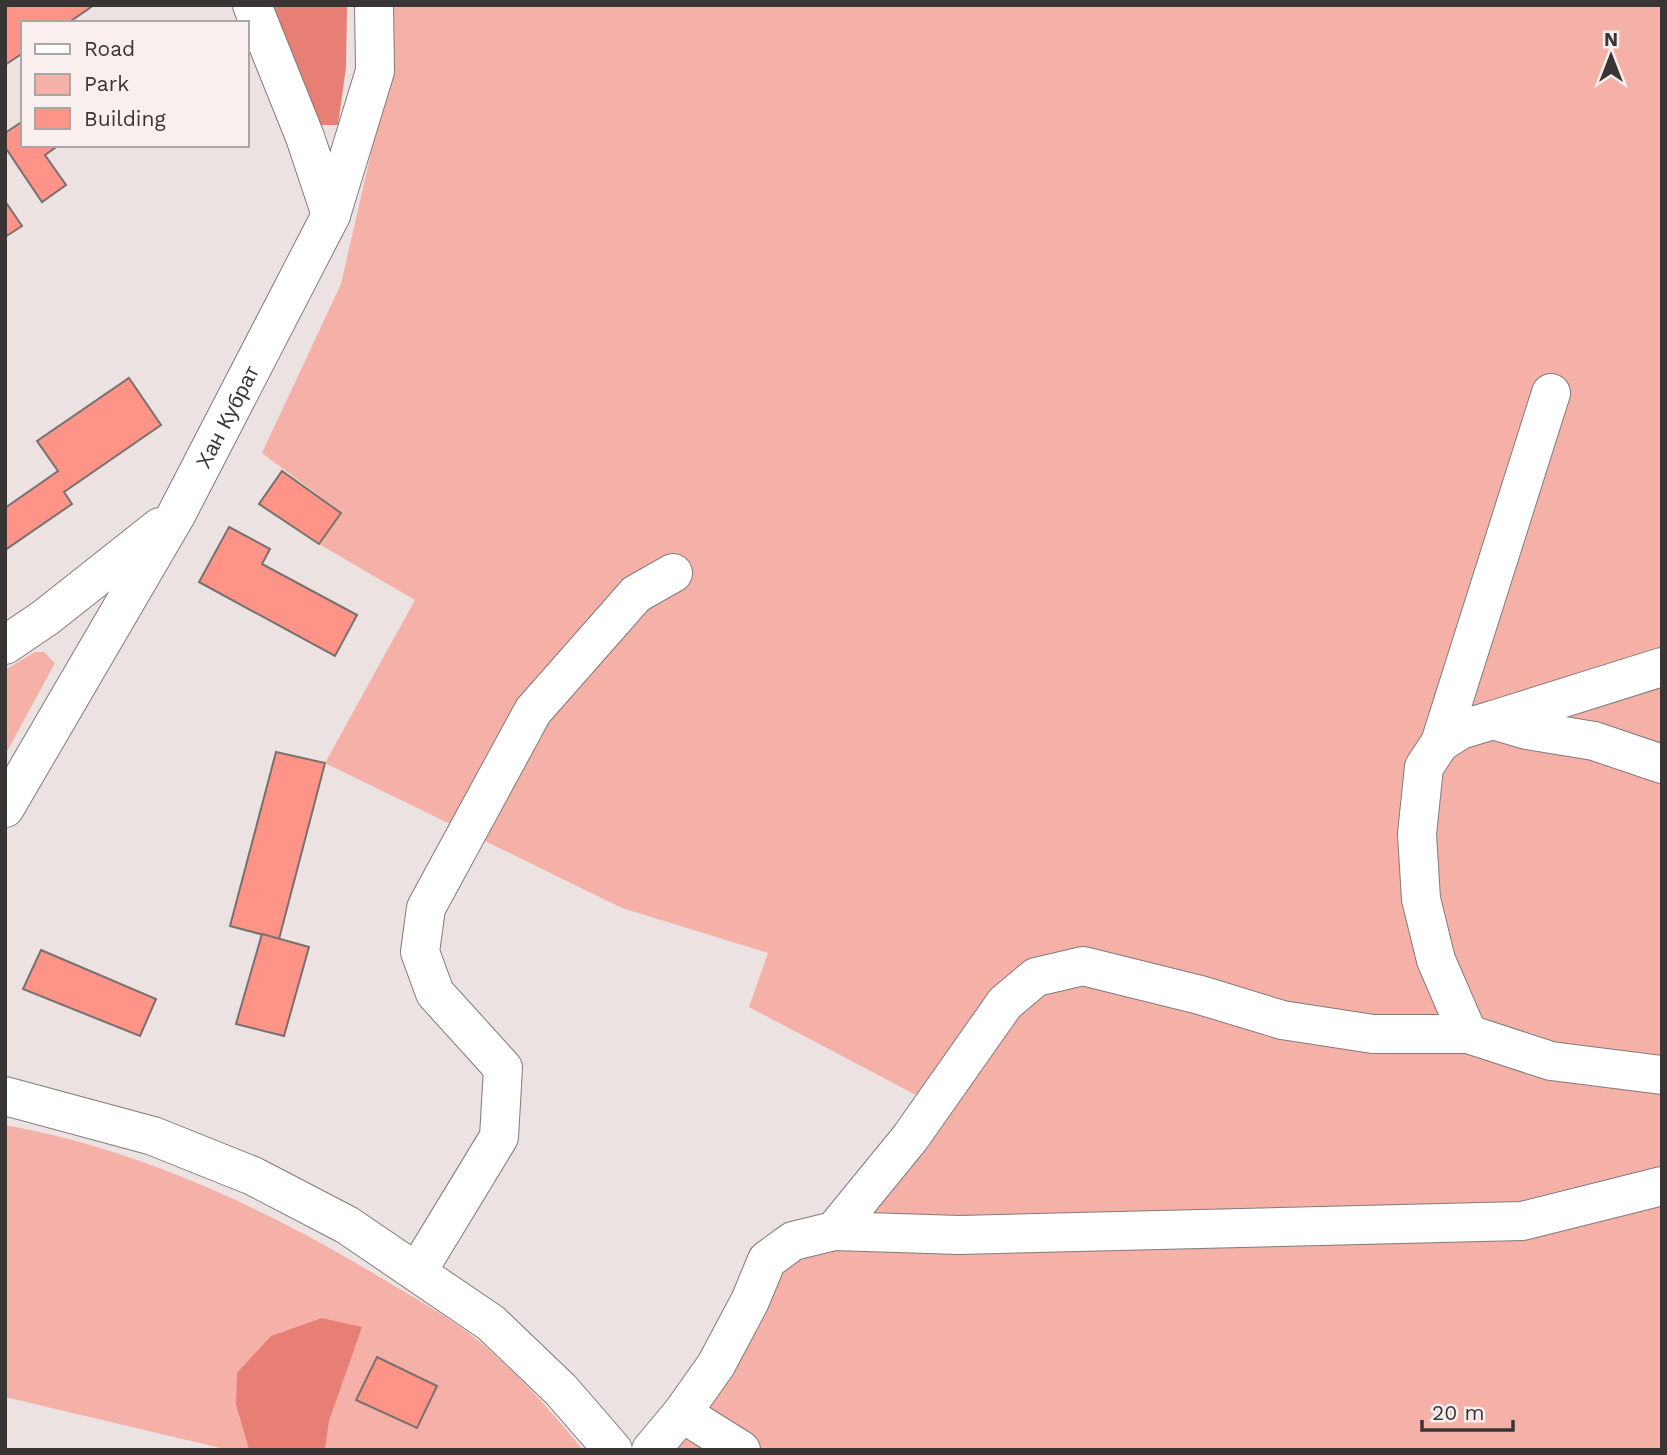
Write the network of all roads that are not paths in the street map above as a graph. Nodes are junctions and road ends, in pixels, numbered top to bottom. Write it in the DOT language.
graph roads {
  1 [pos="252,5"];
  2 [pos="374,5"];
  3 [pos="331,215"];
  4 [pos="1551,393"];
  5 [pos="176,515"];
  6 [pos="673,573"];
  7 [pos="5,645"];
  8 [pos="1662,667"];
  9 [pos="1493,720"];
  10 [pos="1440,743"];
  11 [pos="1662,764"];
  12 [pos="5,808"];
  13 [pos="1468,1034"];
  14 [pos="1662,1075"];
  15 [pos="5,1096"];
  16 [pos="1662,1186"];
  17 [pos="834,1231"];
  18 [pos="417,1272"];
  19 [pos="682,1413"];
  20 [pos="613,1450"];
  21 [pos="651,1450"];
  22 [pos="741,1450"];
  1 -- 3 [label="street"];
  2 -- 3 [label="street, Хан Кубрат"];
  3 -- 5 [label="street, Хан Кубрат"];
  4 -- 10 [label="street"];
  5 -- 7 [label="street"];
  5 -- 12 [label="street, Хан Кубрат"];
  6 -- 18 [label="street"];
  8 -- 9 [label="street"];
  9 -- 10 [label="street"];
  9 -- 11 [label="street"];
  10 -- 13 [label="street"];
  13 -- 14 [label="street"];
  13 -- 17 [label="street"];
  15 -- 18 [label="street"];
  16 -- 17 [label="street"];
  17 -- 19 [label="street"];
  18 -- 20 [label="street"];
  19 -- 21 [label="street"];
  19 -- 22 [label="street"];
}
